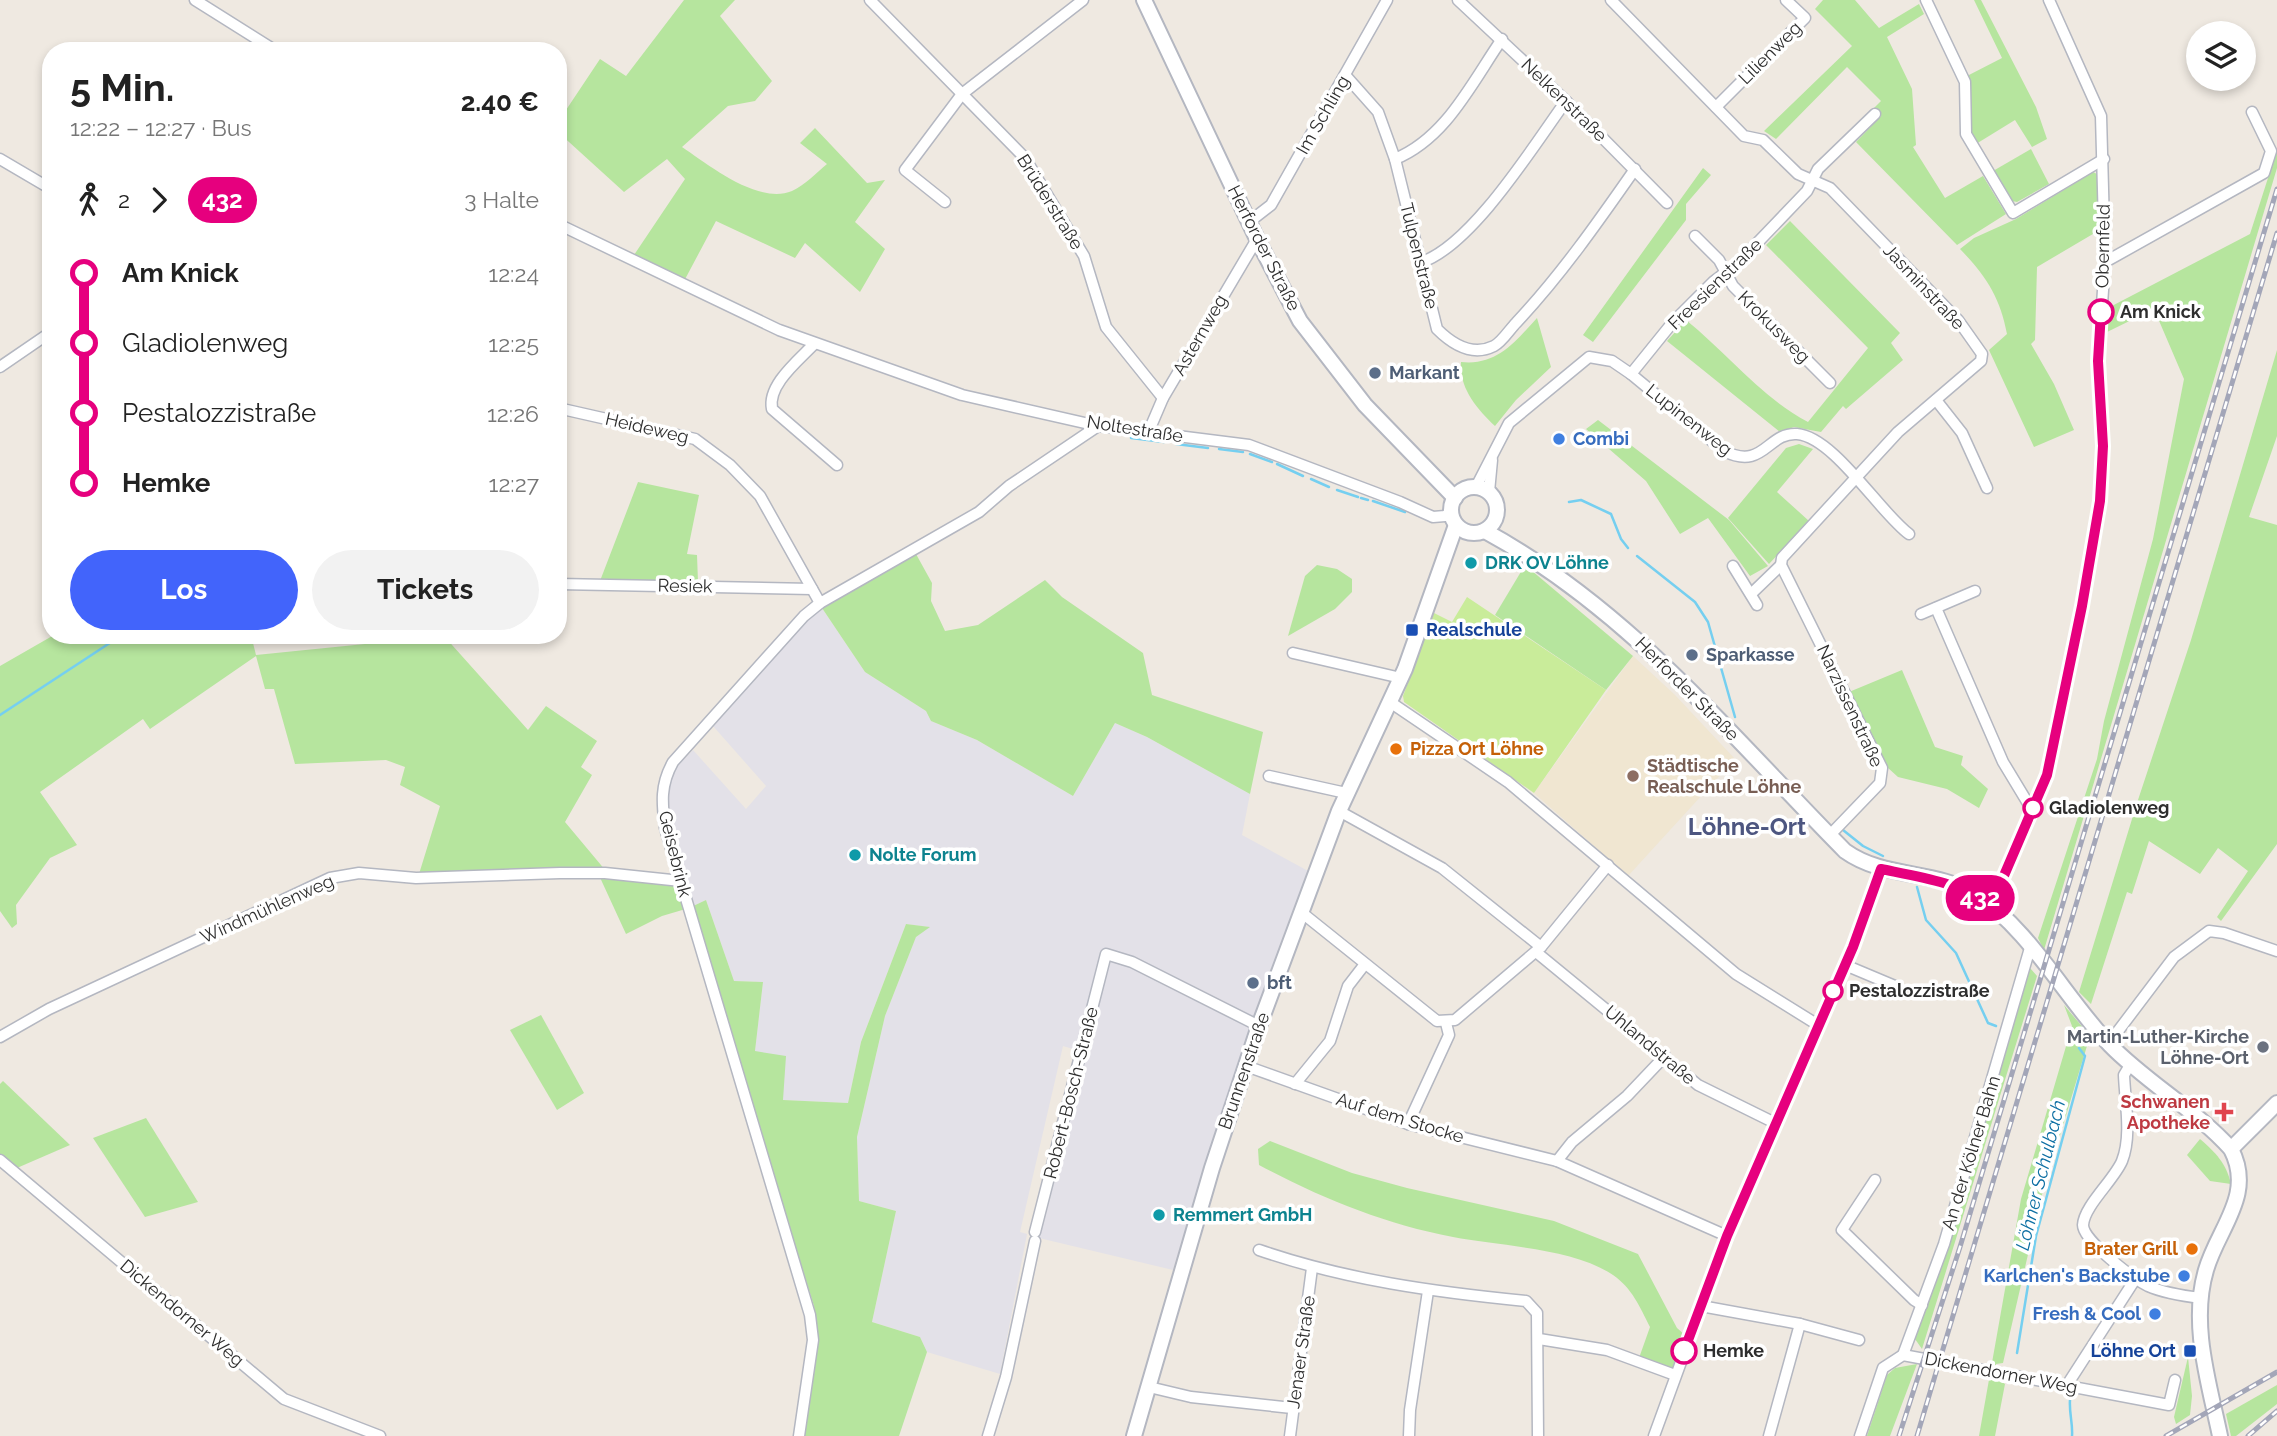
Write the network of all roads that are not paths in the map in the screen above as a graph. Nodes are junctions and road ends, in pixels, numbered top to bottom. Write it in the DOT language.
graph roads {
  1 [pos="195,0"];
  2 [pos="870,0"];
  3 [pos="1083,0"];
  4 [pos="1144,0"];
  5 [pos="1387,0"];
  6 [pos="1458,0"];
  7 [pos="1611,0"];
  8 [pos="1786,0"];
  9 [pos="1926,0"];
  10 [pos="2049,0"];
  11 [pos="1502,39"];
  12 [pos="262,42"];
  13 [pos="1346,76"];
  14 [pos="962,94"];
  15 [pos="1566,101"];
  16 [pos="1716,107"];
  17 [pos="2252,112"];
  18 [pos="1875,114"];
  19 [pos="0,159"];
  20 [pos="1395,159"];
  21 [pos="2105,159"];
  22 [pos="1635,169"];
  23 [pos="1812,180"];
  24 [pos="42,184"];
  25 [pos="945,202"];
  26 [pos="1667,204"];
  27 [pos="1249,222"];
  28 [pos="567,228"];
  29 [pos="1695,236"];
  30 [pos="1257,239"];
  31 [pos="1422,262"];
  32 [pos="2105,262"];
  33 [pos="1726,273"];
  34 [pos="42,338"];
  35 [pos="814,344"];
  36 [pos="0,367"];
  37 [pos="1631,374"];
  38 [pos="1830,383"];
  39 [pos="1163,398"];
  40 [pos="1936,400"];
  41 [pos="567,410"];
  42 [pos="1098,426"];
  43 [pos="1148,433"];
  44 [pos="837,465"];
  45 [pos="1855,477"];
  46 [pos="1987,488"];
  47 [pos="1465,501"];
  48 [pos="1496,519"];
  49 [pos="1477,532"];
  50 [pos="1909,534"];
  51 [pos="1517,547"];
  52 [pos="1446,560"];
  53 [pos="1782,562"];
  54 [pos="1734,566"];
  55 [pos="567,583"];
  56 [pos="812,589"];
  57 [pos="1975,591"];
  58 [pos="1751,594"];
  59 [pos="820,603"];
  60 [pos="1757,605"];
  61 [pos="1936,608"];
  62 [pos="1921,614"];
  63 [pos="1293,653"];
  64 [pos="1401,678"];
  65 [pos="1390,702"];
  66 [pos="1269,776"];
  67 [pos="1346,793"];
  68 [pos="2032,810"];
  69 [pos="1339,811"];
  70 [pos="1830,835"];
  71 [pos="1608,865"];
  72 [pos="1881,869"];
  73 [pos="681,881"];
  74 [pos="1991,906"];
  75 [pos="1301,912"];
  76 [pos="2030,948"];
  77 [pos="1538,949"];
  78 [pos="2277,951"];
  79 [pos="1365,964"];
  80 [pos="1845,965"];
  81 [pos="1895,986"];
  82 [pos="1446,1023"];
  83 [pos="1818,1025"];
  84 [pos="1259,1026"];
  85 [pos="0,1037"];
  86 [pos="2109,1044"];
  87 [pos="1665,1056"];
  88 [pos="2130,1065"];
  89 [pos="1246,1066"];
  90 [pos="1295,1084"];
  91 [pos="2277,1103"];
  92 [pos="1775,1123"];
  93 [pos="1408,1124"];
  94 [pos="2231,1149"];
  95 [pos="0,1160"];
  96 [pos="1557,1161"];
  97 [pos="1875,1180"];
  98 [pos="1727,1236"];
  99 [pos="1259,1250"];
  100 [pos="1312,1268"];
  101 [pos="2136,1278"];
  102 [pos="1428,1291"];
  103 [pos="2201,1298"];
  104 [pos="1922,1305"];
  105 [pos="1700,1306"];
  106 [pos="1800,1325"];
  107 [pos="1539,1339"];
  108 [pos="1859,1340"];
  109 [pos="1903,1355"];
  110 [pos="1675,1375"];
  111 [pos="2175,1380"];
  112 [pos="2067,1385"];
  113 [pos="1149,1387"];
  114 [pos="1292,1408"];
  115 [pos="380,1436"];
  116 [pos="799,1436"];
  117 [pos="988,1436"];
  118 [pos="1134,1436"];
  119 [pos="1290,1436"];
  120 [pos="1409,1436"];
  121 [pos="1538,1436"];
  122 [pos="1654,1436"];
  123 [pos="1769,1436"];
  124 [pos="1860,1436"];
  125 [pos="2220,1436"];
  1 -- 12 [label="street"];
  2 -- 14 [label="street, Brüderstraße"];
  3 -- 14 [label="street"];
  4 -- 27 [label="main road, Herforder Straße"];
  5 -- 13 [label="street, Im Schling"];
  6 -- 11 [label="street, Nelkenstraße"];
  7 -- 16 [label="street, Jasminstraße"];
  8 -- 16 [label="street, Lilienweg"];
  9 -- 21 [label="street"];
  10 -- 21 [label="street, Obernfeld"];
  11 -- 15 [label="street, Nelkenstraße"];
  11 -- 20 [label="street"];
  13 -- 20 [label="street, Tulpenstraße"];
  13 -- 27 [label="street, Im Schling"];
  14 -- 25 [label="street"];
  14 -- 39 [label="street, Brüderstraße"];
  15 -- 22 [label="street, Nelkenstraße"];
  15 -- 31 [label="street"];
  16 -- 23 [label="street, Jasminstraße"];
  17 -- 32 [label="street"];
  18 -- 23 [label="street"];
  19 -- 24 [label="street"];
  20 -- 31 [label="street, Tulpenstraße"];
  21 -- 32 [label="street, Obernfeld"];
  22 -- 26 [label="street, Nelkenstraße"];
  22 -- 31 [label="street, Tulpenstraße"];
  23 -- 33 [label="street, Freesienstraße"];
  23 -- 40 [label="street, Jasminstraße"];
  27 -- 30 [label="main road, Herforder Straße"];
  28 -- 35 [label="street, Noltestraße"];
  29 -- 33 [label="street, Krokusweg"];
  30 -- 39 [label="street, Asternweg"];
  30 -- 47 [label="main road, Herforder Straße"];
  32 -- 68 [label="street, Obernfeld"];
  33 -- 37 [label="street, Freesienstraße"];
  33 -- 38 [label="street, Krokusweg"];
  34 -- 36 [label="street"];
  35 -- 42 [label="street, Noltestraße"];
  35 -- 44 [label="street"];
  37 -- 45 [label="street, Lupinenweg"];
  37 -- 47 [label="street"];
  39 -- 43 [label="street, Asternweg"];
  40 -- 45 [label="street, Jasminstraße"];
  40 -- 46 [label="street"];
  41 -- 56 [label="street, Heideweg"];
  42 -- 43 [label="street, Noltestraße"];
  42 -- 59 [label="street, Geisebrink"];
  43 -- 47 [label="street, Noltestraße"];
  45 -- 50 [label="street"];
  45 -- 53 [label="street, Jasminstraße"];
  47 -- 48 [label="main road"];
  47 -- 49 [label="main road, Herforder Straße"];
  47 -- 52 [label="main road, Brunnenstraße"];
  48 -- 49 [label="main road, Brunnenstraße"];
  48 -- 51 [label="main road, Herforder Straße"];
  49 -- 51 [label="main road, Herforder Straße"];
  49 -- 52 [label="main road, Brunnenstraße"];
  51 -- 70 [label="main road, Herforder Straße"];
  52 -- 64 [label="main road, Brunnenstraße"];
  53 -- 58 [label="street"];
  53 -- 70 [label="street, Narzissenstraße"];
  54 -- 58 [label="street"];
  55 -- 56 [label="street, Resiek"];
  56 -- 59 [label="street, Heideweg"];
  57 -- 61 [label="street"];
  58 -- 60 [label="street"];
  59 -- 73 [label="street, Geisebrink"];
  61 -- 62 [label="street"];
  61 -- 68 [label="street"];
  63 -- 64 [label="street"];
  64 -- 65 [label="main road, Brunnenstraße"];
  65 -- 67 [label="main road, Brunnenstraße"];
  65 -- 71 [label="street"];
  66 -- 67 [label="street"];
  67 -- 69 [label="main road, Brunnenstraße"];
  68 -- 74 [label="street, Obernfeld"];
  69 -- 75 [label="main road, Brunnenstraße"];
  69 -- 77 [label="street, Uhlandstraße"];
  70 -- 72 [label="main road, Herforder Straße"];
  71 -- 77 [label="street"];
  71 -- 83 [label="street"];
  72 -- 74 [label="main road, Herforder Straße"];
  72 -- 80 [label="street"];
  73 -- 85 [label="street, Windmühlenweg"];
  73 -- 116 [label="street, Geisebrink"];
  74 -- 76 [label="main road, Herforder Straße"];
  75 -- 79 [label="street"];
  75 -- 84 [label="main road, Brunnenstraße"];
  76 -- 86 [label="main road, Herforder Straße"];
  76 -- 104 [label="street, An der Kölner Bahn"];
  77 -- 82 [label="street"];
  77 -- 87 [label="street, Uhlandstraße"];
  78 -- 86 [label="street"];
  79 -- 82 [label="street"];
  79 -- 90 [label="street"];
  80 -- 81 [label="street"];
  80 -- 83 [label="street"];
  82 -- 93 [label="street"];
  83 -- 92 [label="street"];
  84 -- 89 [label="main road, Brunnenstraße"];
  84 -- 117 [label="street, Robert-Bosch-Straße"];
  86 -- 88 [label="main road, Herforder Straße"];
  87 -- 92 [label="street, Uhlandstraße"];
  87 -- 96 [label="street"];
  88 -- 94 [label="main road, Herforder Straße"];
  88 -- 101 [label="street"];
  89 -- 90 [label="street, Auf dem Stocke"];
  89 -- 113 [label="main road, Brunnenstraße"];
  90 -- 93 [label="street, Auf dem Stocke"];
  91 -- 94 [label="main road"];
  92 -- 98 [label="street"];
  93 -- 96 [label="street, Auf dem Stocke"];
  94 -- 103 [label="main road"];
  95 -- 115 [label="street, Dickendorner Weg"];
  96 -- 98 [label="street, Auf dem Stocke"];
  97 -- 104 [label="street"];
  98 -- 105 [label="street"];
  99 -- 100 [label="street"];
  100 -- 102 [label="street"];
  100 -- 114 [label="street, Jenaer Straße"];
  101 -- 103 [label="street"];
  101 -- 112 [label="street"];
  102 -- 107 [label="street"];
  102 -- 120 [label="street"];
  103 -- 125 [label="main road"];
  104 -- 109 [label="street, An der Kölner Bahn"];
  105 -- 106 [label="street"];
  105 -- 110 [label="street"];
  106 -- 108 [label="street"];
  106 -- 123 [label="street"];
  107 -- 110 [label="street"];
  107 -- 121 [label="street"];
  109 -- 112 [label="street, Dickendorner Weg"];
  109 -- 124 [label="street, Dickendorner Weg"];
  110 -- 122 [label="street"];
  111 -- 112 [label="street, Dickendorner Weg"];
  113 -- 114 [label="street"];
  113 -- 118 [label="main road, Brunnenstraße"];
  114 -- 119 [label="street, Jenaer Straße"];
}
